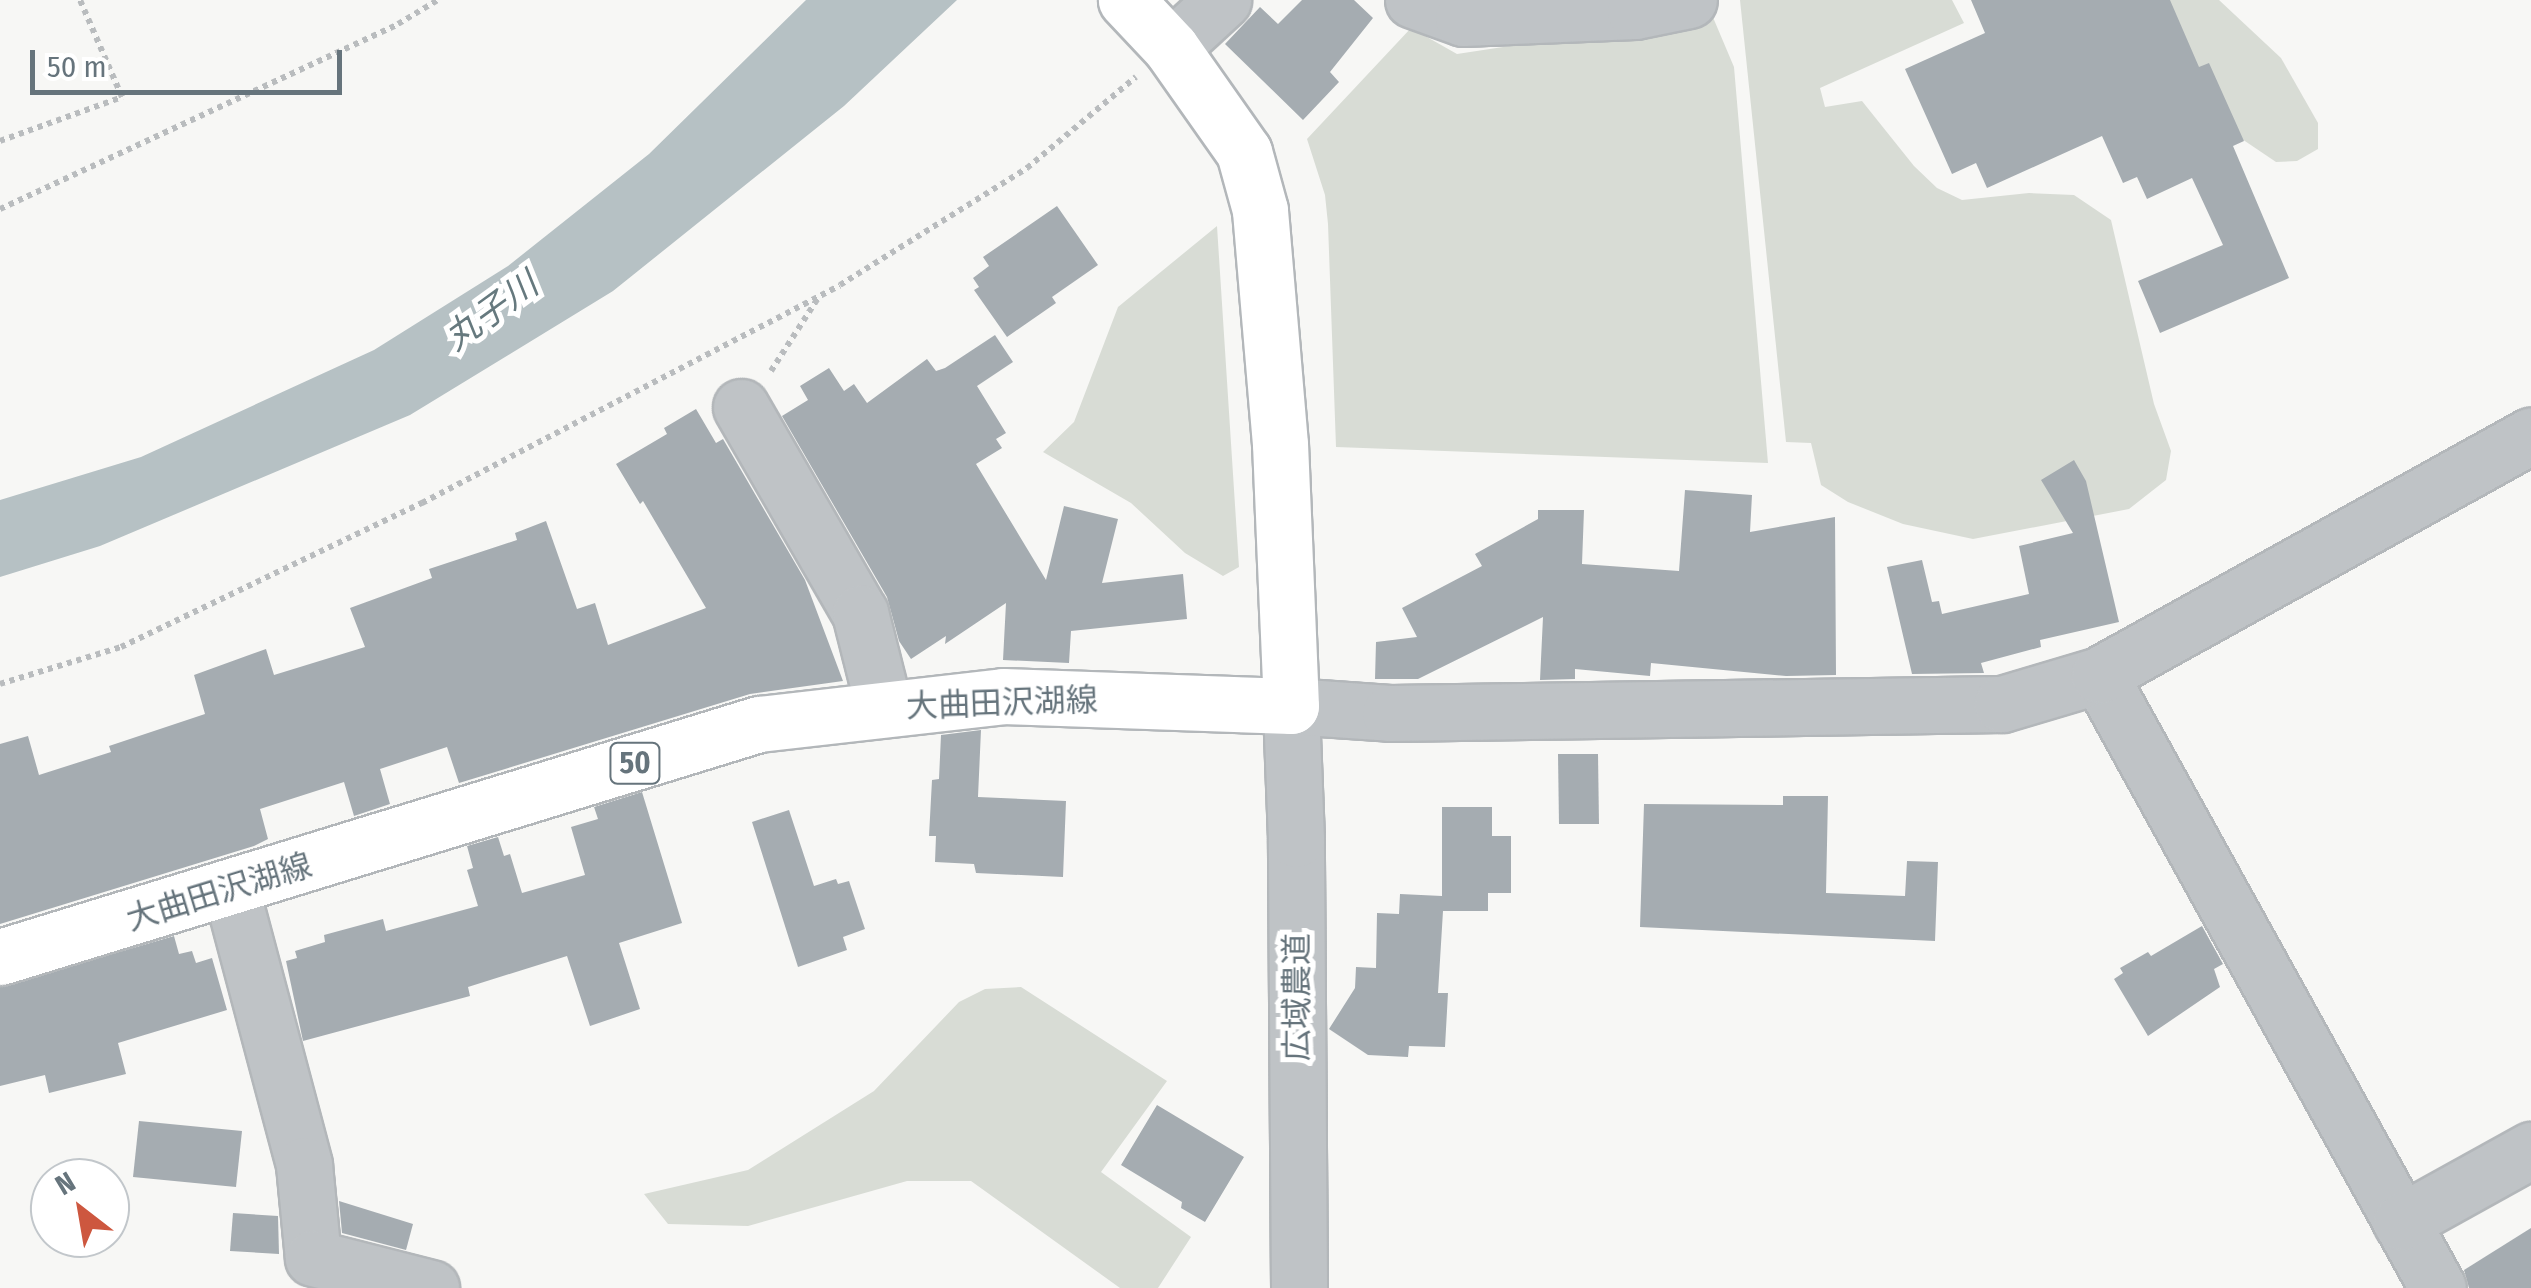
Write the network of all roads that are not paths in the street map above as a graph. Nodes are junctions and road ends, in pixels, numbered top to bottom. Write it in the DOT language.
graph roads {
  1 [pos="1126,0"];
  2 [pos="1224,0"];
  3 [pos="1413,0"];
  4 [pos="1689,0"];
  5 [pos="1171,48"];
  6 [pos="741,407"];
  7 [pos="2531,436"];
  8 [pos="2099,675"];
  9 [pos="1290,706"];
  10 [pos="884,708"];
  11 [pos="231,890"];
  12 [pos="0,957"];
  13 [pos="2531,1150"];
  14 [pos="2401,1222"];
  15 [pos="431,1288"];
  16 [pos="1299,1288"];
  17 [pos="2438,1288"];
  1 -- 5 [label="main road"];
  2 -- 5 [label="street"];
  3 -- 4 [label="street"];
  5 -- 9 [label="main road"];
  6 -- 10 [label="street"];
  7 -- 8 [label="street"];
  8 -- 9 [label="street"];
  8 -- 14 [label="street"];
  9 -- 10 [label="main road, 大曲田沢湖線 / 50"];
  9 -- 16 [label="street, 広域農道"];
  10 -- 11 [label="main road, 大曲田沢湖線 / 50"];
  11 -- 12 [label="main road, 大曲田沢湖線 / 50"];
  11 -- 15 [label="street"];
  13 -- 14 [label="street"];
  14 -- 17 [label="street"];
}
